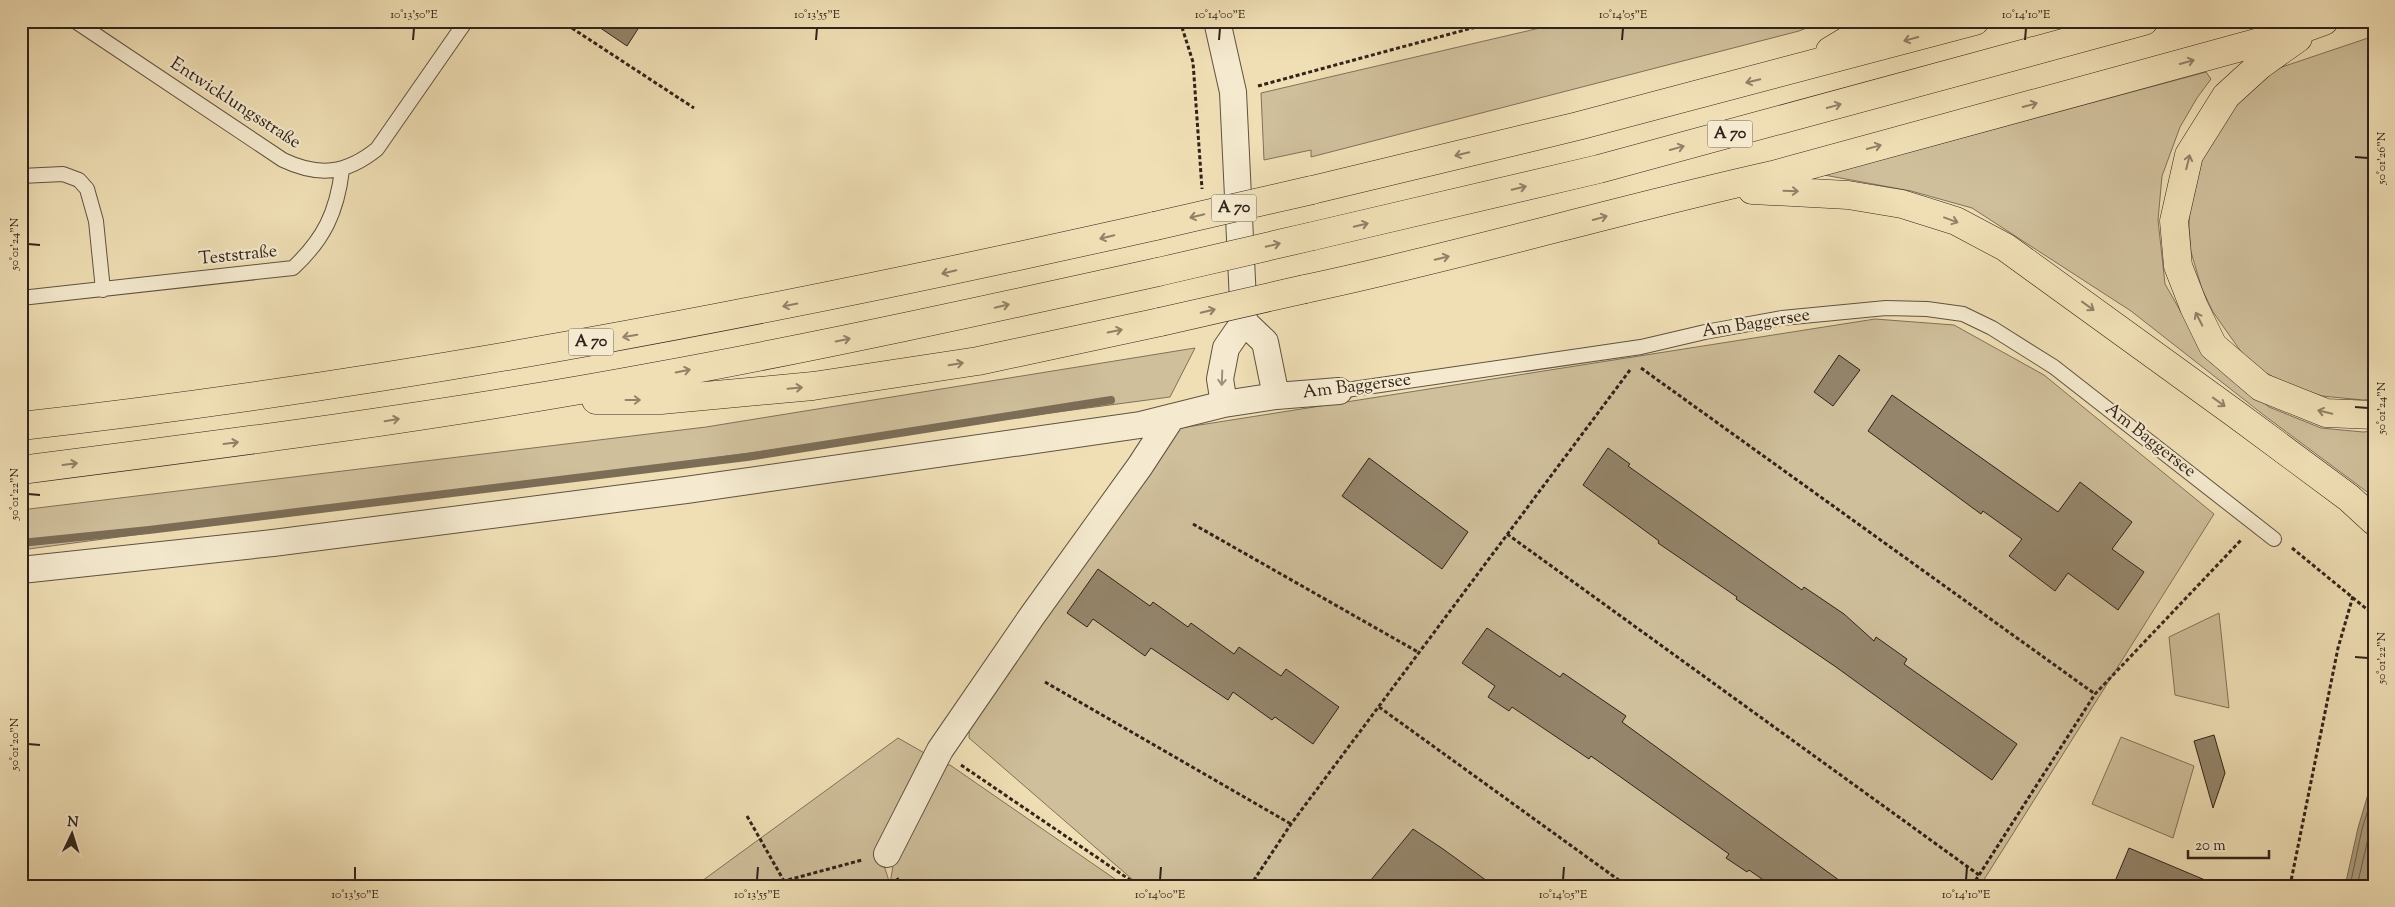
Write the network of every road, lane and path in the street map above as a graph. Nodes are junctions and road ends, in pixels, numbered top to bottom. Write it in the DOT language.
graph roads {
  1 [pos="75,21"];
  2 [pos="466,21"];
  3 [pos="561,21"];
  4 [pos="1180,21"];
  5 [pos="1217,21"];
  6 [pos="1498,21"];
  7 [pos="1880,21"];
  8 [pos="1975,21"];
  9 [pos="2144,21"];
  10 [pos="2322,22"];
  11 [pos="1800,68"];
  12 [pos="1233,92"];
  13 [pos="694,108"];
  14 [pos="342,170"];
  15 [pos="21,176"];
  16 [pos="1708,189"];
  17 [pos="1203,199"];
  18 [pos="103,290"];
  19 [pos="21,298"];
  20 [pos="1244,322"];
  21 [pos="1338,391"];
  22 [pos="1276,396"];
  23 [pos="515,400"];
  24 [pos="1224,404"];
  25 [pos="2374,415"];
  26 [pos="1172,417"];
  27 [pos="21,426"];
  28 [pos="21,470"];
  29 [pos="2374,521"];
  30 [pos="1193,524"];
  31 [pos="2256,524"];
  32 [pos="1507,534"];
  33 [pos="2274,539"];
  34 [pos="21,570"];
  35 [pos="2353,596"];
  36 [pos="2374,615"];
  37 [pos="1418,652"];
  38 [pos="1045,682"];
  39 [pos="2094,694"];
  40 [pos="1379,707"];
  41 [pos="940,750"];
  42 [pos="747,816"];
  43 [pos="1291,824"];
  44 [pos="887,854"];
  45 [pos="1979,875"];
  46 [pos="784,881"];
  47 [pos="777,886"];
  48 [pos="901,886"];
  49 [pos="1139,886"];
  50 [pos="1250,886"];
  51 [pos="1627,886"];
  52 [pos="1972,886"];
  53 [pos="2290,886"];
  1 -- 14 [label="lane, Entwicklungsstraße"];
  2 -- 14 [label="lane, Entwicklungsstraße"];
  3 -- 13 [label="path"];
  4 -- 17 [label="path"];
  5 -- 12 [label="street"];
  6 -- 12 [label="path"];
  7 -- 11 [label="highway"];
  8 -- 11 [label="highway, A 70, one-way"];
  23 -- 9 [label="highway, A 70, one-way, bridge"];
  16 -- 10 [label="highway, one-way"];
  25 -- 10 [label="highway, one-way"];
  11 -- 27 [label="highway, A 70, one-way, bridge"];
  12 -- 20 [label="street"];
  14 -- 18 [label="lane, Teststraße"];
  15 -- 18 [label="lane"];
  23 -- 16 [label="highway, one-way, bridge"];
  16 -- 29 [label="highway, one-way"];
  18 -- 19 [label="lane, Teststraße"];
  20 -- 22 [label="street"];
  20 -- 24 [label="street, one-way"];
  21 -- 22 [label="street, Am Baggersee"];
  21 -- 31 [label="lane, Am Baggersee"];
  22 -- 24 [label="street, Am Baggersee"];
  28 -- 23 [label="highway, A 70, one-way"];
  24 -- 26 [label="street, Am Baggersee"];
  26 -- 34 [label="street, Am Baggersee"];
  26 -- 41 [label="street"];
  30 -- 37 [label="path"];
  31 -- 33 [label="lane, Am Baggersee"];
  31 -- 39 [label="path"];
  32 -- 37 [label="path"];
  32 -- 39 [label="path"];
  32 -- 45 [label="path"];
  33 -- 35 [label="path"];
  35 -- 36 [label="path"];
  35 -- 53 [label="path"];
  37 -- 40 [label="path"];
  38 -- 43 [label="path"];
  39 -- 45 [label="path"];
  40 -- 43 [label="path"];
  40 -- 51 [label="path"];
  41 -- 44 [label="street"];
  41 -- 49 [label="path"];
  42 -- 46 [label="path"];
  43 -- 50 [label="path"];
  44 -- 46 [label="path"];
  44 -- 48 [label="path"];
  45 -- 52 [label="path"];
  46 -- 47 [label="path"];
}
